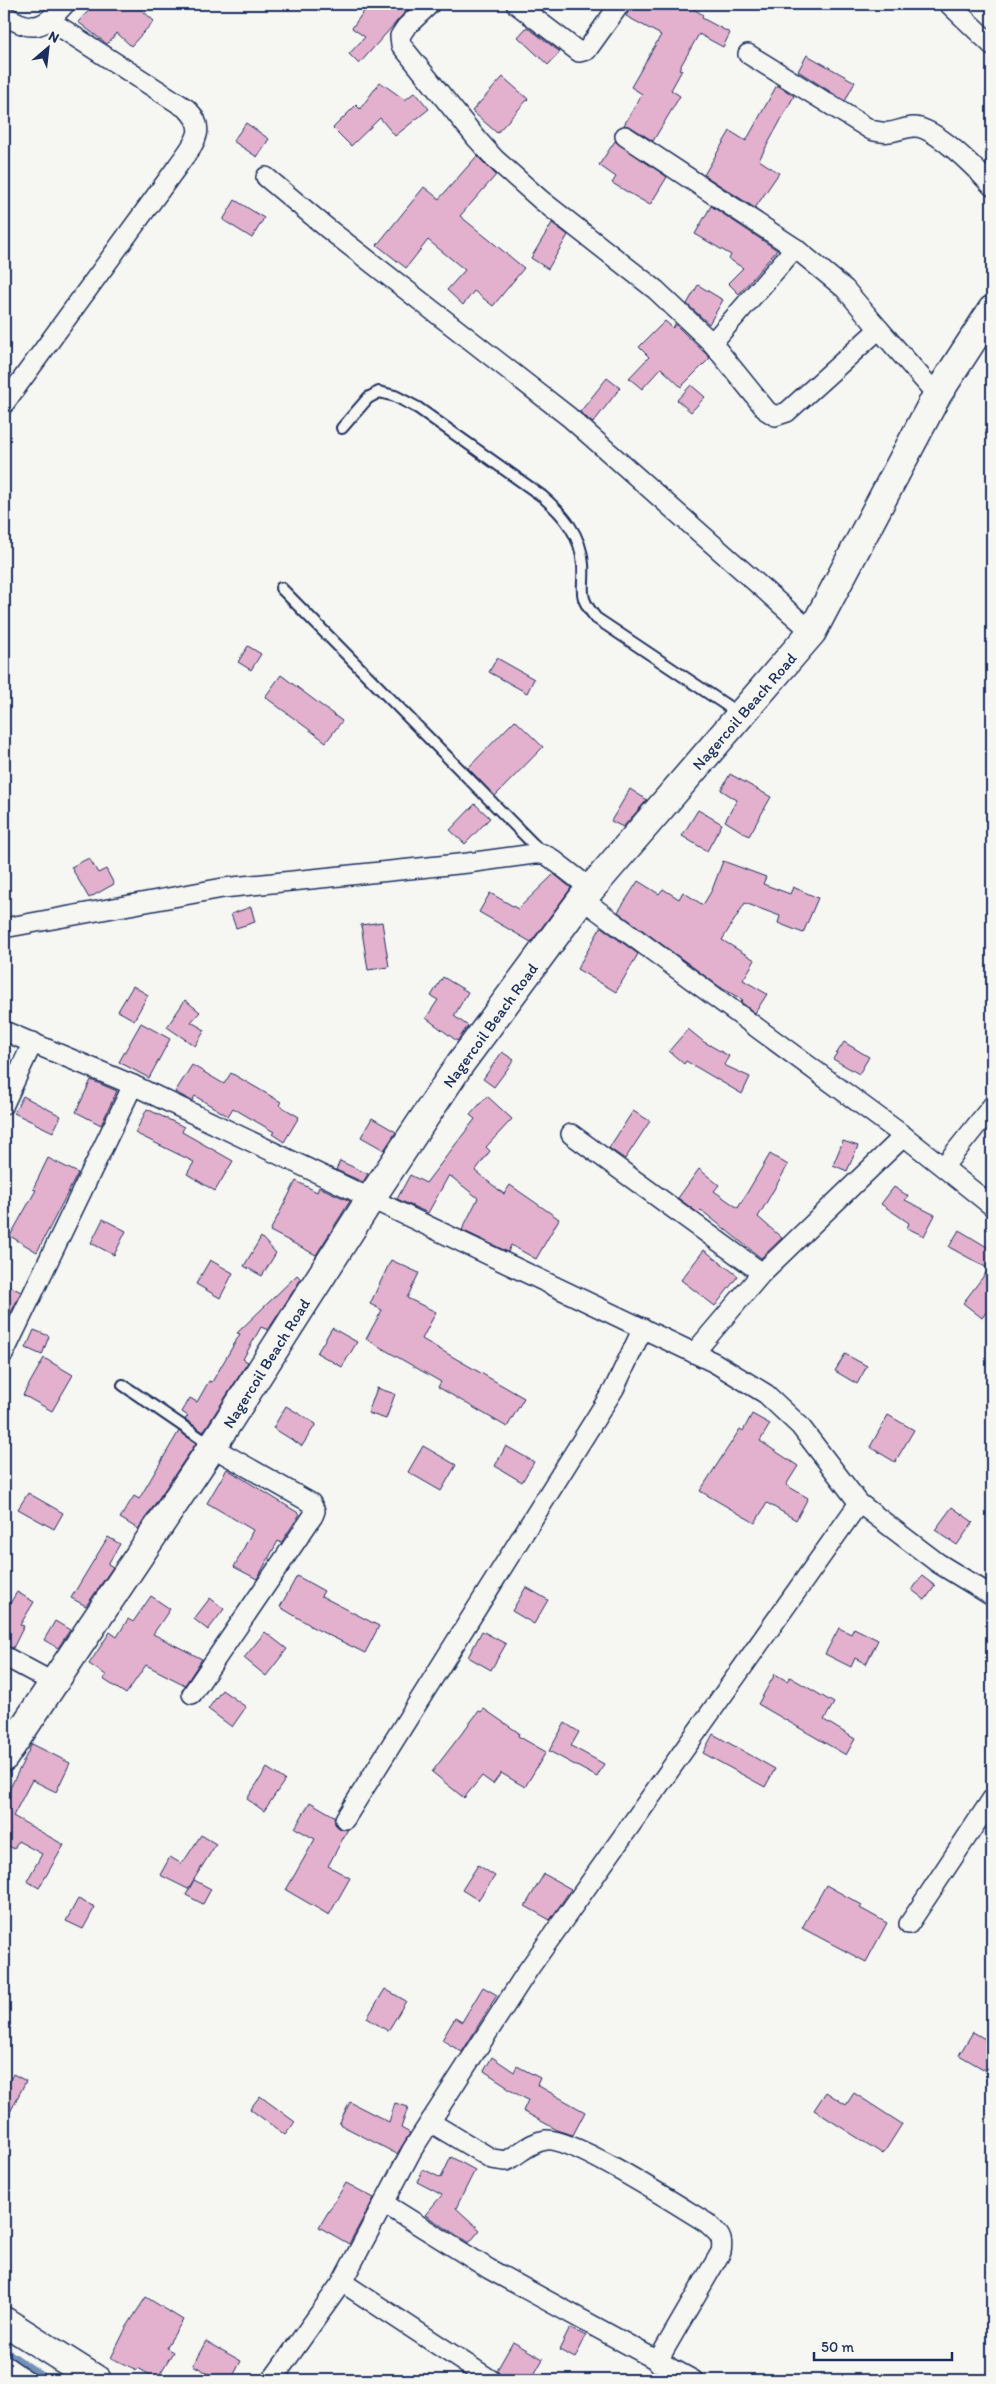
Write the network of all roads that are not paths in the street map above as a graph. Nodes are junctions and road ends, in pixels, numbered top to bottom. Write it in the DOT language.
graph roads {
  1 [pos="65,4"];
  2 [pos="430,4"];
  3 [pos="516,4"];
  4 [pos="949,4"];
  5 [pos="617,5"];
  6 [pos="4,16"];
  7 [pos="49,20"];
  8 [pos="992,45"];
  9 [pos="748,54"];
  10 [pos="625,136"];
  11 [pos="266,177"];
  12 [pos="992,186"];
  13 [pos="795,248"];
  14 [pos="992,310"];
  15 [pos="878,329"];
  16 [pos="712,343"];
  17 [pos="937,395"];
  18 [pos="4,404"];
  19 [pos="342,428"];
  20 [pos="281,588"];
  21 [pos="812,632"];
  22 [pos="741,715"];
  23 [pos="543,854"];
  24 [pos="587,894"];
  25 [pos="4,928"];
  26 [pos="4,1031"];
  27 [pos="33,1042"];
  28 [pos="133,1085"];
  29 [pos="4,1104"];
  30 [pos="992,1106"];
  31 [pos="570,1134"];
  32 [pos="904,1136"];
  33 [pos="944,1166"];
  34 [pos="371,1198"];
  35 [pos="992,1206"];
  36 [pos="762,1273"];
  37 [pos="643,1328"];
  38 [pos="4,1353"];
  39 [pos="694,1353"];
  40 [pos="123,1384"];
  41 [pos="212,1447"];
  42 [pos="859,1503"];
  43 [pos="992,1596"];
  44 [pos="4,1656"];
  45 [pos="54,1683"];
  46 [pos="192,1694"];
  47 [pos="9,1739"];
  48 [pos="992,1798"];
  49 [pos="345,1819"];
  50 [pos="910,1924"];
  51 [pos="430,2122"];
  52 [pos="385,2204"];
  53 [pos="342,2282"];
  54 [pos="4,2321"];
  55 [pos="4,2366"];
  56 [pos="666,2371"];
  57 [pos="26,2380"];
  58 [pos="97,2380"];
  59 [pos="272,2380"];
  60 [pos="491,2380"];
  61 [pos="693,2380"];
  1 -- 7 [label="street"];
  2 -- 16 [label="street"];
  3 -- 5 [label="street"];
  4 -- 8 [label="street"];
  6 -- 7 [label="street"];
  7 -- 18 [label="street"];
  9 -- 12 [label="street"];
  10 -- 13 [label="street"];
  11 -- 21 [label="street"];
  13 -- 15 [label="street"];
  13 -- 16 [label="street"];
  14 -- 17 [label="main road, Nagercoil Beach Road"];
  15 -- 16 [label="street"];
  15 -- 17 [label="street"];
  17 -- 21 [label="main road, Nagercoil Beach Road"];
  19 -- 22 [label="lane"];
  20 -- 23 [label="lane"];
  21 -- 22 [label="main road, Nagercoil Beach Road"];
  22 -- 24 [label="main road, Nagercoil Beach Road"];
  23 -- 24 [label="street"];
  23 -- 25 [label="street"];
  24 -- 32 [label="street"];
  24 -- 34 [label="main road, Nagercoil Beach Road"];
  26 -- 27 [label="street"];
  27 -- 28 [label="street"];
  27 -- 29 [label="street"];
  28 -- 34 [label="street"];
  28 -- 38 [label="street"];
  30 -- 33 [label="street"];
  31 -- 36 [label="street"];
  32 -- 33 [label="street"];
  32 -- 36 [label="street"];
  33 -- 35 [label="street"];
  34 -- 37 [label="street"];
  34 -- 41 [label="main road, Nagercoil Beach Road"];
  36 -- 39 [label="street"];
  37 -- 39 [label="street"];
  37 -- 49 [label="street"];
  39 -- 42 [label="street"];
  40 -- 41 [label="lane"];
  41 -- 45 [label="main road, Nagercoil Beach Road"];
  41 -- 46 [label="street"];
  42 -- 43 [label="street"];
  42 -- 51 [label="street"];
  44 -- 45 [label="street"];
  45 -- 47 [label="main road, Nagercoil Beach Road"];
  48 -- 50 [label="street"];
  51 -- 52 [label="street"];
  51 -- 56 [label="street"];
  52 -- 53 [label="street"];
  52 -- 56 [label="street"];
  53 -- 59 [label="street"];
  53 -- 60 [label="street"];
  54 -- 58 [label="main road"];
  55 -- 57 [label="street"];
  56 -- 61 [label="street"];
}
